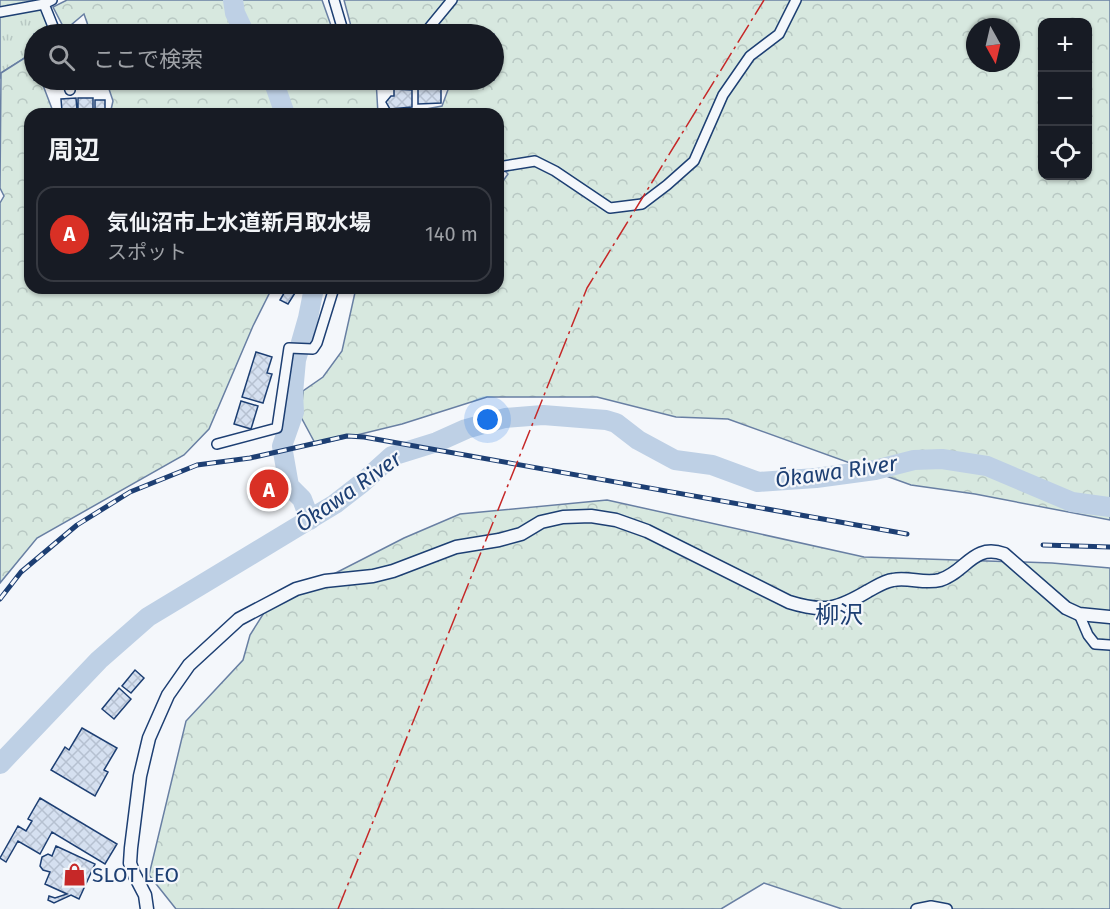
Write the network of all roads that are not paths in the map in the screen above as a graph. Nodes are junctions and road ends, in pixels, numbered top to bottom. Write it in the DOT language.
graph roads {
  1 [pos="334,0"];
  2 [pos="452,0"];
  3 [pos="796,0"];
  4 [pos="48,2"];
  5 [pos="0,12"];
  6 [pos="54,24"];
  7 [pos="341,24"];
  8 [pos="432,24"];
  9 [pos="504,166"];
  10 [pos="332,294"];
  11 [pos="217,444"];
  12 [pos="1079,614"];
  13 [pos="1110,617"];
  14 [pos="1110,645"];
  15 [pos="147,909"];
  16 [pos="916,909"];
  17 [pos="946,909"];
  1 -- 7 [label="street"];
  2 -- 8 [label="street"];
  3 -- 9 [label="street"];
  4 -- 5 [label="street"];
  4 -- 6 [label="street"];
  10 -- 11 [label="street"];
  12 -- 13 [label="street"];
  12 -- 14 [label="street"];
  12 -- 15 [label="street"];
  16 -- 17 [label="street"];
}
